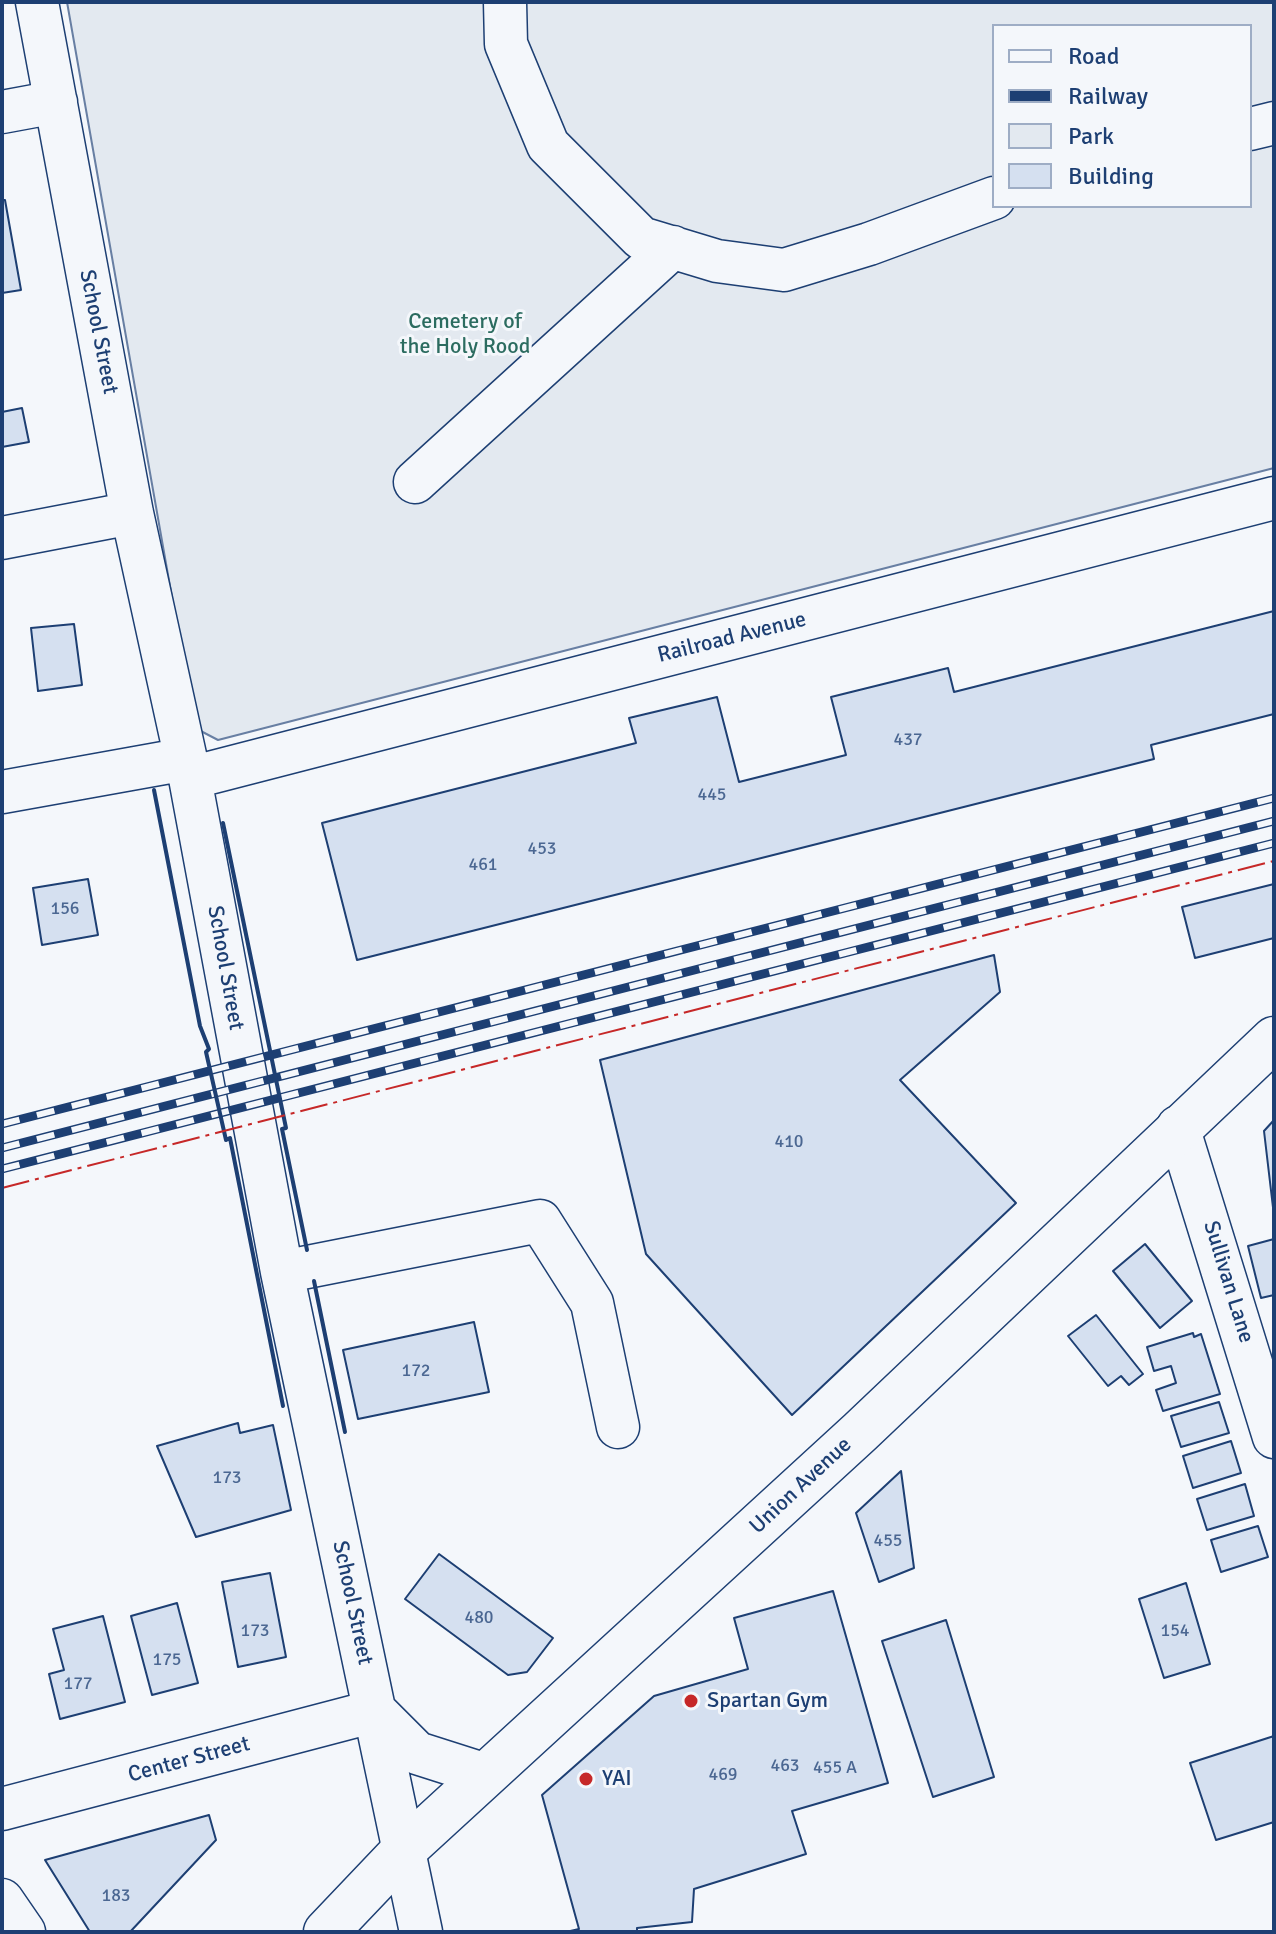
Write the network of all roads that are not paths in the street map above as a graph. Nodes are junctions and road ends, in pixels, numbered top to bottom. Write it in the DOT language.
graph roads {
  1 [pos="37,2"];
  2 [pos="505,2"];
  3 [pos="56,102"];
  4 [pos="2,112"];
  5 [pos="1274,123"];
  6 [pos="1252,128"];
  7 [pos="992,199"];
  8 [pos="673,247"];
  9 [pos="415,482"];
  10 [pos="1274,498"];
  11 [pos="132,513"];
  12 [pos="2,538"];
  13 [pos="188,769"];
  14 [pos="2,792"];
  15 [pos="1274,1039"];
  16 [pos="1178,1127"];
  17 [pos="282,1272"];
  18 [pos="1271,1417"];
  19 [pos="618,1427"];
  20 [pos="375,1711"];
  21 [pos="486,1775"];
  22 [pos="2,1809"];
  23 [pos="404,1850"];
  24 [pos="2,1900"];
  25 [pos="24,1932"];
  26 [pos="326,1932"];
  27 [pos="421,1932"];
  1 -- 3 [label="street, School Street"];
  2 -- 8 [label="street"];
  3 -- 4 [label="street"];
  3 -- 11 [label="street, School Street"];
  5 -- 6 [label="street"];
  7 -- 8 [label="street"];
  8 -- 9 [label="street"];
  10 -- 13 [label="street, Railroad Avenue"];
  11 -- 12 [label="street"];
  11 -- 13 [label="street, School Street"];
  13 -- 14 [label="street, Railroad Avenue"];
  13 -- 17 [label="street, School Street"];
  15 -- 16 [label="main road, Union Avenue"];
  16 -- 18 [label="street, Sullivan Lane"];
  16 -- 21 [label="main road, Union Avenue"];
  17 -- 19 [label="street"];
  17 -- 20 [label="street, School Street"];
  20 -- 21 [label="street"];
  20 -- 22 [label="street, Center Street"];
  20 -- 23 [label="street, School Street"];
  21 -- 23 [label="main road, Union Avenue"];
  23 -- 26 [label="main road, Union Avenue"];
  23 -- 27 [label="street, School Street"];
  24 -- 25 [label="street"];
}
